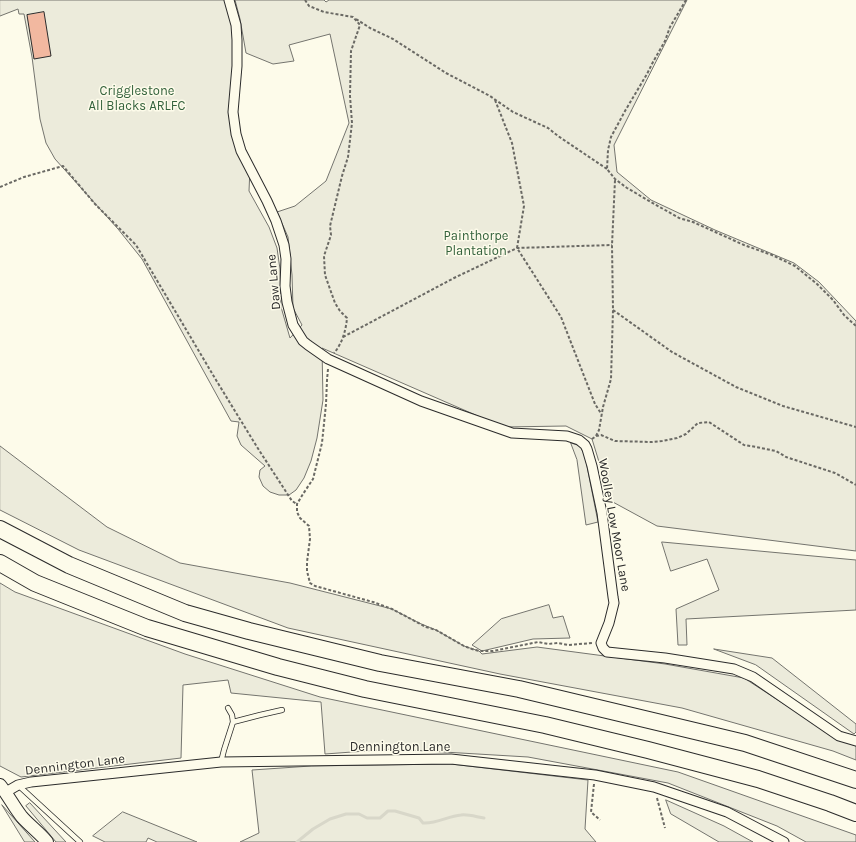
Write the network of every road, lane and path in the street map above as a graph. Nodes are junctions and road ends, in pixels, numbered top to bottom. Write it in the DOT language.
graph roads {
  1 [pos="229,0"];
  2 [pos="305,0"];
  3 [pos="686,0"];
  4 [pos="352,17"];
  5 [pos="495,100"];
  6 [pos="607,168"];
  7 [pos="615,179"];
  8 [pos="0,187"];
  9 [pos="612,245"];
  10 [pos="517,248"];
  11 [pos="613,310"];
  12 [pos="856,326"];
  13 [pos="343,337"];
  14 [pos="328,359"];
  15 [pos="602,415"];
  16 [pos="856,427"];
  17 [pos="512,433"];
  18 [pos="596,436"];
  19 [pos="585,445"];
  20 [pos="856,485"];
  21 [pos="297,504"];
  22 [pos="0,529"];
  23 [pos="0,563"];
  24 [pos="601,643"];
  25 [pos="228,708"];
  26 [pos="282,710"];
  27 [pos="233,722"];
  28 [pos="856,741"];
  29 [pos="221,762"];
  30 [pos="595,775"];
  31 [pos="856,780"];
  32 [pos="18,785"];
  33 [pos="654,787"];
  34 [pos="3,789"];
  35 [pos="830,803"];
  36 [pos="856,813"];
  37 [pos="856,816"];
  38 [pos="600,820"];
  39 [pos="665,828"];
  40 [pos="47,842"];
  41 [pos="80,842"];
  42 [pos="784,842"];
  1 -- 14 [label="street, Daw Lane"];
  2 -- 4 [label="path"];
  3 -- 6 [label="path"];
  4 -- 5 [label="path"];
  4 -- 13 [label="path"];
  5 -- 6 [label="path"];
  5 -- 10 [label="path"];
  6 -- 7 [label="path"];
  7 -- 9 [label="path"];
  7 -- 12 [label="path"];
  8 -- 21 [label="path"];
  9 -- 10 [label="path"];
  9 -- 11 [label="path"];
  10 -- 13 [label="path"];
  10 -- 15 [label="path"];
  11 -- 15 [label="path"];
  11 -- 16 [label="path"];
  13 -- 14 [label="path"];
  14 -- 17 [label="street, Daw Lane"];
  14 -- 21 [label="path"];
  15 -- 18 [label="path"];
  17 -- 19 [label="street, Woolley Low Moor Lane"];
  18 -- 19 [label="path"];
  18 -- 20 [label="path"];
  19 -- 24 [label="street, Woolley Low Moor Lane"];
  21 -- 24 [label="path"];
  22 -- 31 [label="highway"];
  23 -- 35 [label="highway"];
  24 -- 28 [label="street"];
  25 -- 27 [label="lane"];
  26 -- 27 [label="lane"];
  27 -- 29 [label="lane"];
  29 -- 30 [label="street, Dennington Lane"];
  29 -- 32 [label="street, Dennington Lane"];
  30 -- 33 [label="street, Dennington Lane"];
  30 -- 38 [label="path"];
  32 -- 34 [label="street, Dennington Lane"];
  32 -- 41 [label="lane"];
  33 -- 39 [label="path"];
  33 -- 42 [label="street, Dennington Lane"];
  34 -- 40 [label="street"];
  35 -- 36 [label="highway"];
  35 -- 37 [label="highway"];
}
